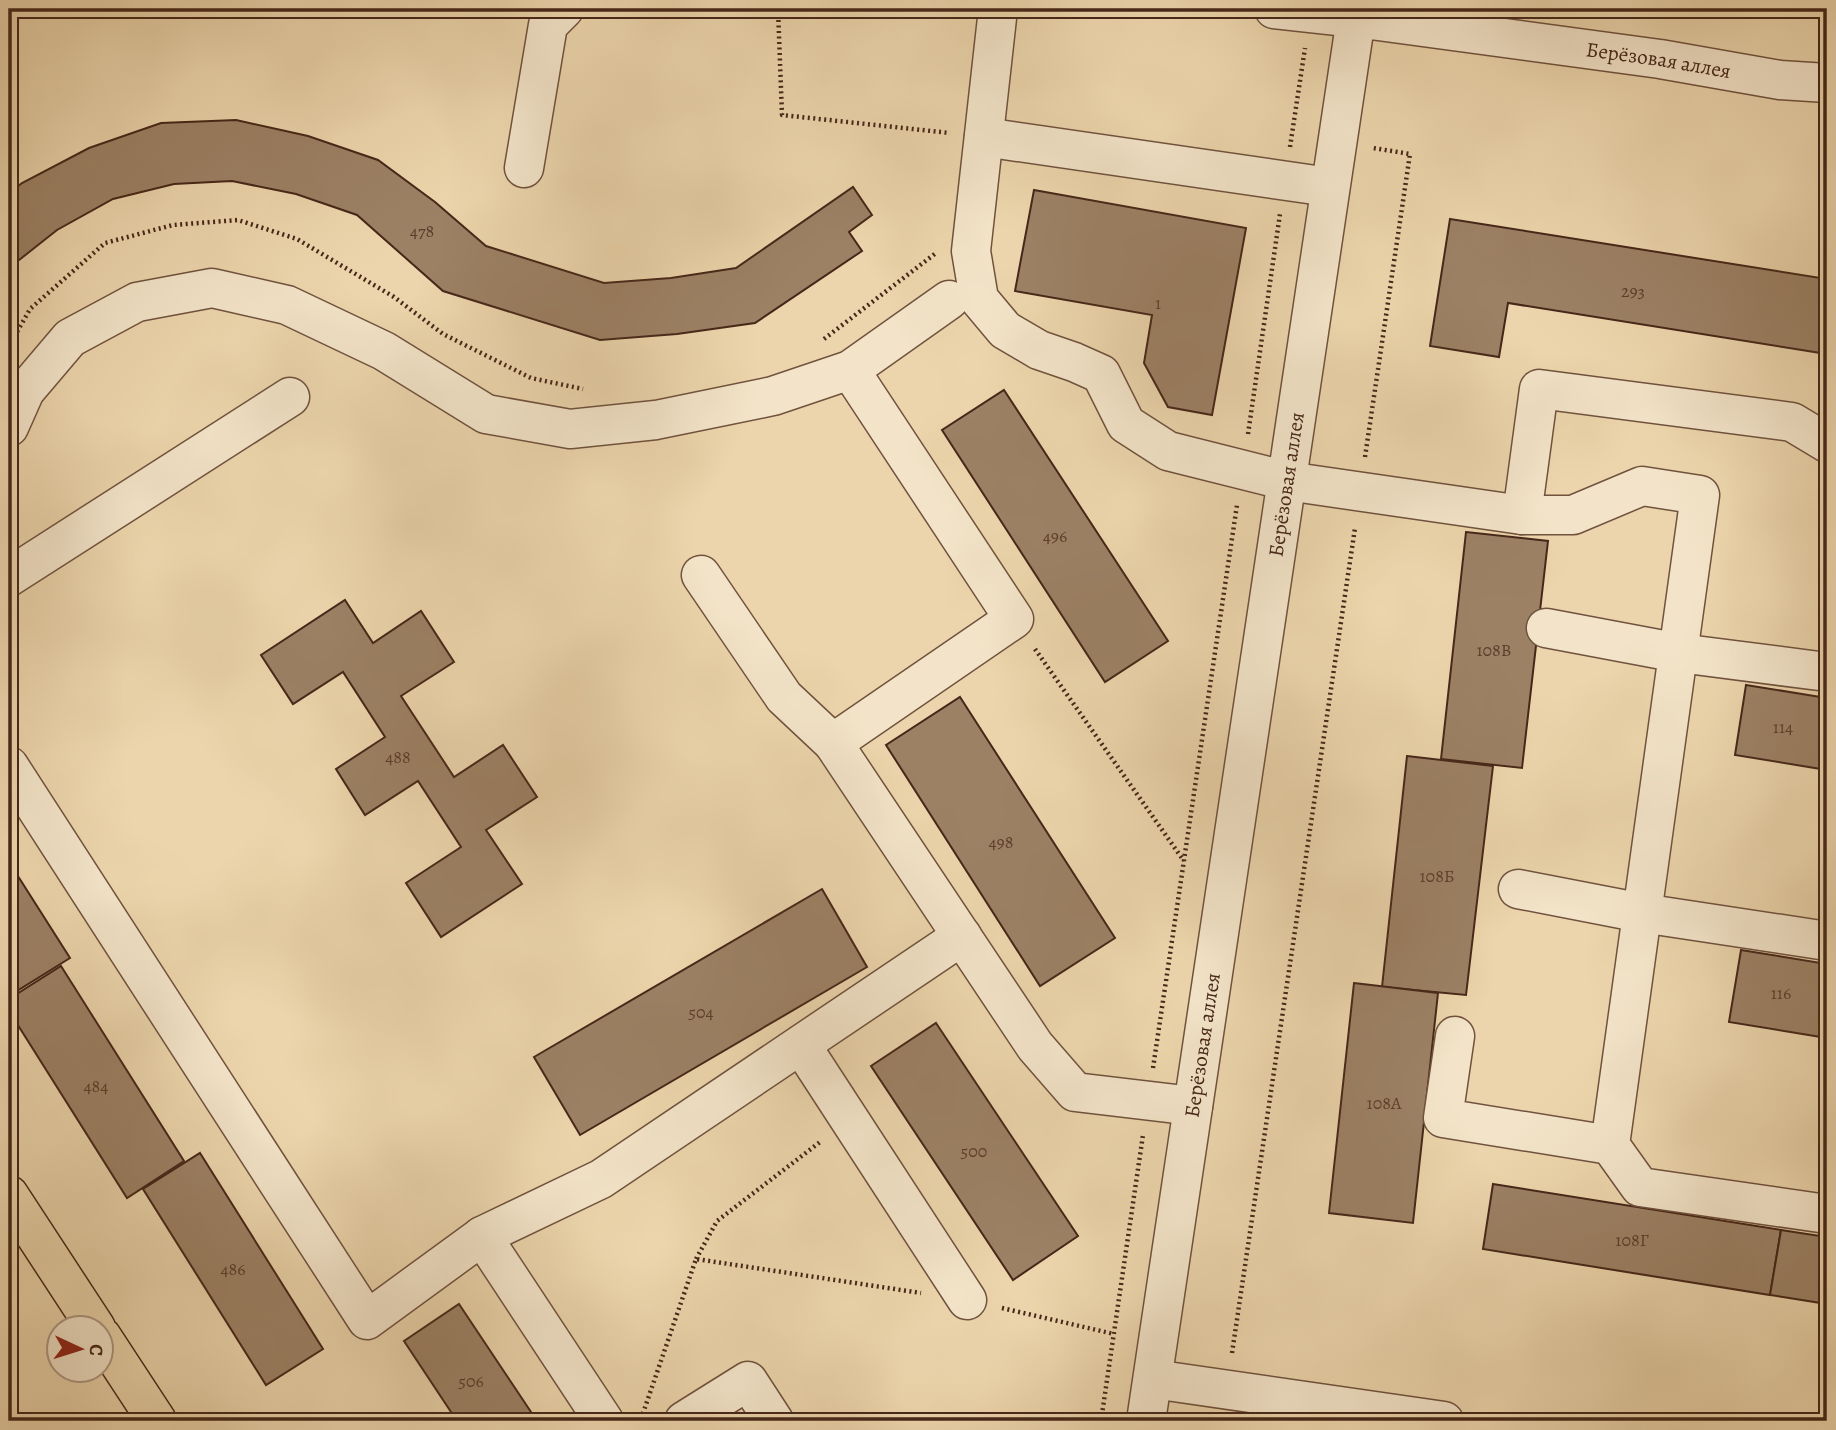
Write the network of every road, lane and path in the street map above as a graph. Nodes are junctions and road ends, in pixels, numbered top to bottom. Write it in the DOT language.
graph roads {
  1 [pos="564,9"];
  2 [pos="778,9"];
  3 [pos="998,9"];
  4 [pos="1292,11"];
  5 [pos="1356,18"];
  6 [pos="1827,83"];
  7 [pos="1292,136"];
  8 [pos="984,137"];
  9 [pos="1336,142"];
  10 [pos="524,168"];
  11 [pos="1286,181"];
  12 [pos="1329,187"];
  13 [pos="974,216"];
  14 [pos="949,300"];
  15 [pos="818,344"];
  16 [pos="9,346"];
  17 [pos="850,370"];
  18 [pos="593,389"];
  19 [pos="290,397"];
  20 [pos="9,427"];
  21 [pos="1827,443"];
  22 [pos="1242,470"];
  23 [pos="1287,481"];
  24 [pos="1360,491"];
  25 [pos="1522,515"];
  26 [pos="701,575"];
  27 [pos="9,578"];
  28 [pos="1014,619"];
  29 [pos="1546,628"];
  30 [pos="1679,653"];
  31 [pos="1827,672"];
  32 [pos="833,743"];
  33 [pos="9,766"];
  34 [pos="1184,862"];
  35 [pos="1518,889"];
  36 [pos="1642,913"];
  37 [pos="962,936"];
  38 [pos="1827,941"];
  39 [pos="1455,1035"];
  40 [pos="801,1045"];
  41 [pos="1149,1101"];
  42 [pos="1193,1106"];
  43 [pos="850,1120"];
  44 [pos="1610,1145"];
  45 [pos="9,1195"];
  46 [pos="1827,1214"];
  47 [pos="482,1236"];
  48 [pos="696,1259"];
  49 [pos="967,1300"];
  50 [pos="87,1314"];
  51 [pos="1114,1334"];
  52 [pos="116,1358"];
  53 [pos="1153,1379"];
  54 [pos="1226,1390"];
  55 [pos="157,1421"];
  56 [pos="604,1421"];
  57 [pos="640,1421"];
  58 [pos="684,1421"];
  59 [pos="774,1421"];
  60 [pos="1101,1421"];
  61 [pos="1146,1421"];
  62 [pos="1444,1421"];
  1 -- 10 [label="street"];
  2 -- 8 [label="path"];
  3 -- 8 [label="street"];
  4 -- 5 [label="street"];
  4 -- 7 [label="path"];
  5 -- 6 [label="street, Берёзовая аллея"];
  5 -- 9 [label="street, Берёзовая аллея"];
  7 -- 9 [label="path"];
  7 -- 11 [label="path"];
  8 -- 11 [label="street"];
  8 -- 13 [label="street"];
  9 -- 12 [label="street, Берёзовая аллея"];
  9 -- 24 [label="path"];
  11 -- 12 [label="street"];
  11 -- 22 [label="path"];
  12 -- 23 [label="street, Берёзовая аллея"];
  13 -- 15 [label="path"];
  13 -- 22 [label="street"];
  14 -- 17 [label="street"];
  16 -- 18 [label="path"];
  17 -- 20 [label="street"];
  17 -- 28 [label="street"];
  19 -- 27 [label="street"];
  21 -- 25 [label="street"];
  22 -- 23 [label="street"];
  22 -- 34 [label="path"];
  23 -- 24 [label="street"];
  23 -- 42 [label="street, Берёзовая аллея"];
  24 -- 25 [label="street"];
  24 -- 54 [label="path"];
  25 -- 30 [label="street"];
  26 -- 32 [label="street"];
  28 -- 32 [label="street"];
  28 -- 34 [label="path"];
  29 -- 30 [label="street"];
  30 -- 31 [label="street"];
  30 -- 36 [label="street"];
  32 -- 37 [label="street"];
  33 -- 47 [label="street"];
  34 -- 41 [label="path"];
  35 -- 36 [label="street"];
  36 -- 38 [label="street"];
  36 -- 44 [label="street"];
  37 -- 40 [label="street"];
  37 -- 41 [label="street"];
  39 -- 44 [label="street"];
  40 -- 43 [label="street"];
  40 -- 47 [label="street"];
  41 -- 42 [label="street"];
  41 -- 51 [label="path"];
  42 -- 53 [label="street, Берёзовая аллея"];
  43 -- 48 [label="path"];
  43 -- 49 [label="street"];
  44 -- 46 [label="street"];
  45 -- 50 [label="main road"];
  47 -- 56 [label="street"];
  48 -- 49 [label="path"];
  48 -- 57 [label="path"];
  49 -- 51 [label="path"];
  51 -- 60 [label="path"];
  52 -- 55 [label="main road"];
  53 -- 54 [label="street"];
  53 -- 61 [label="street, Берёзовая аллея"];
  54 -- 62 [label="street"];
  58 -- 59 [label="street"];
}
